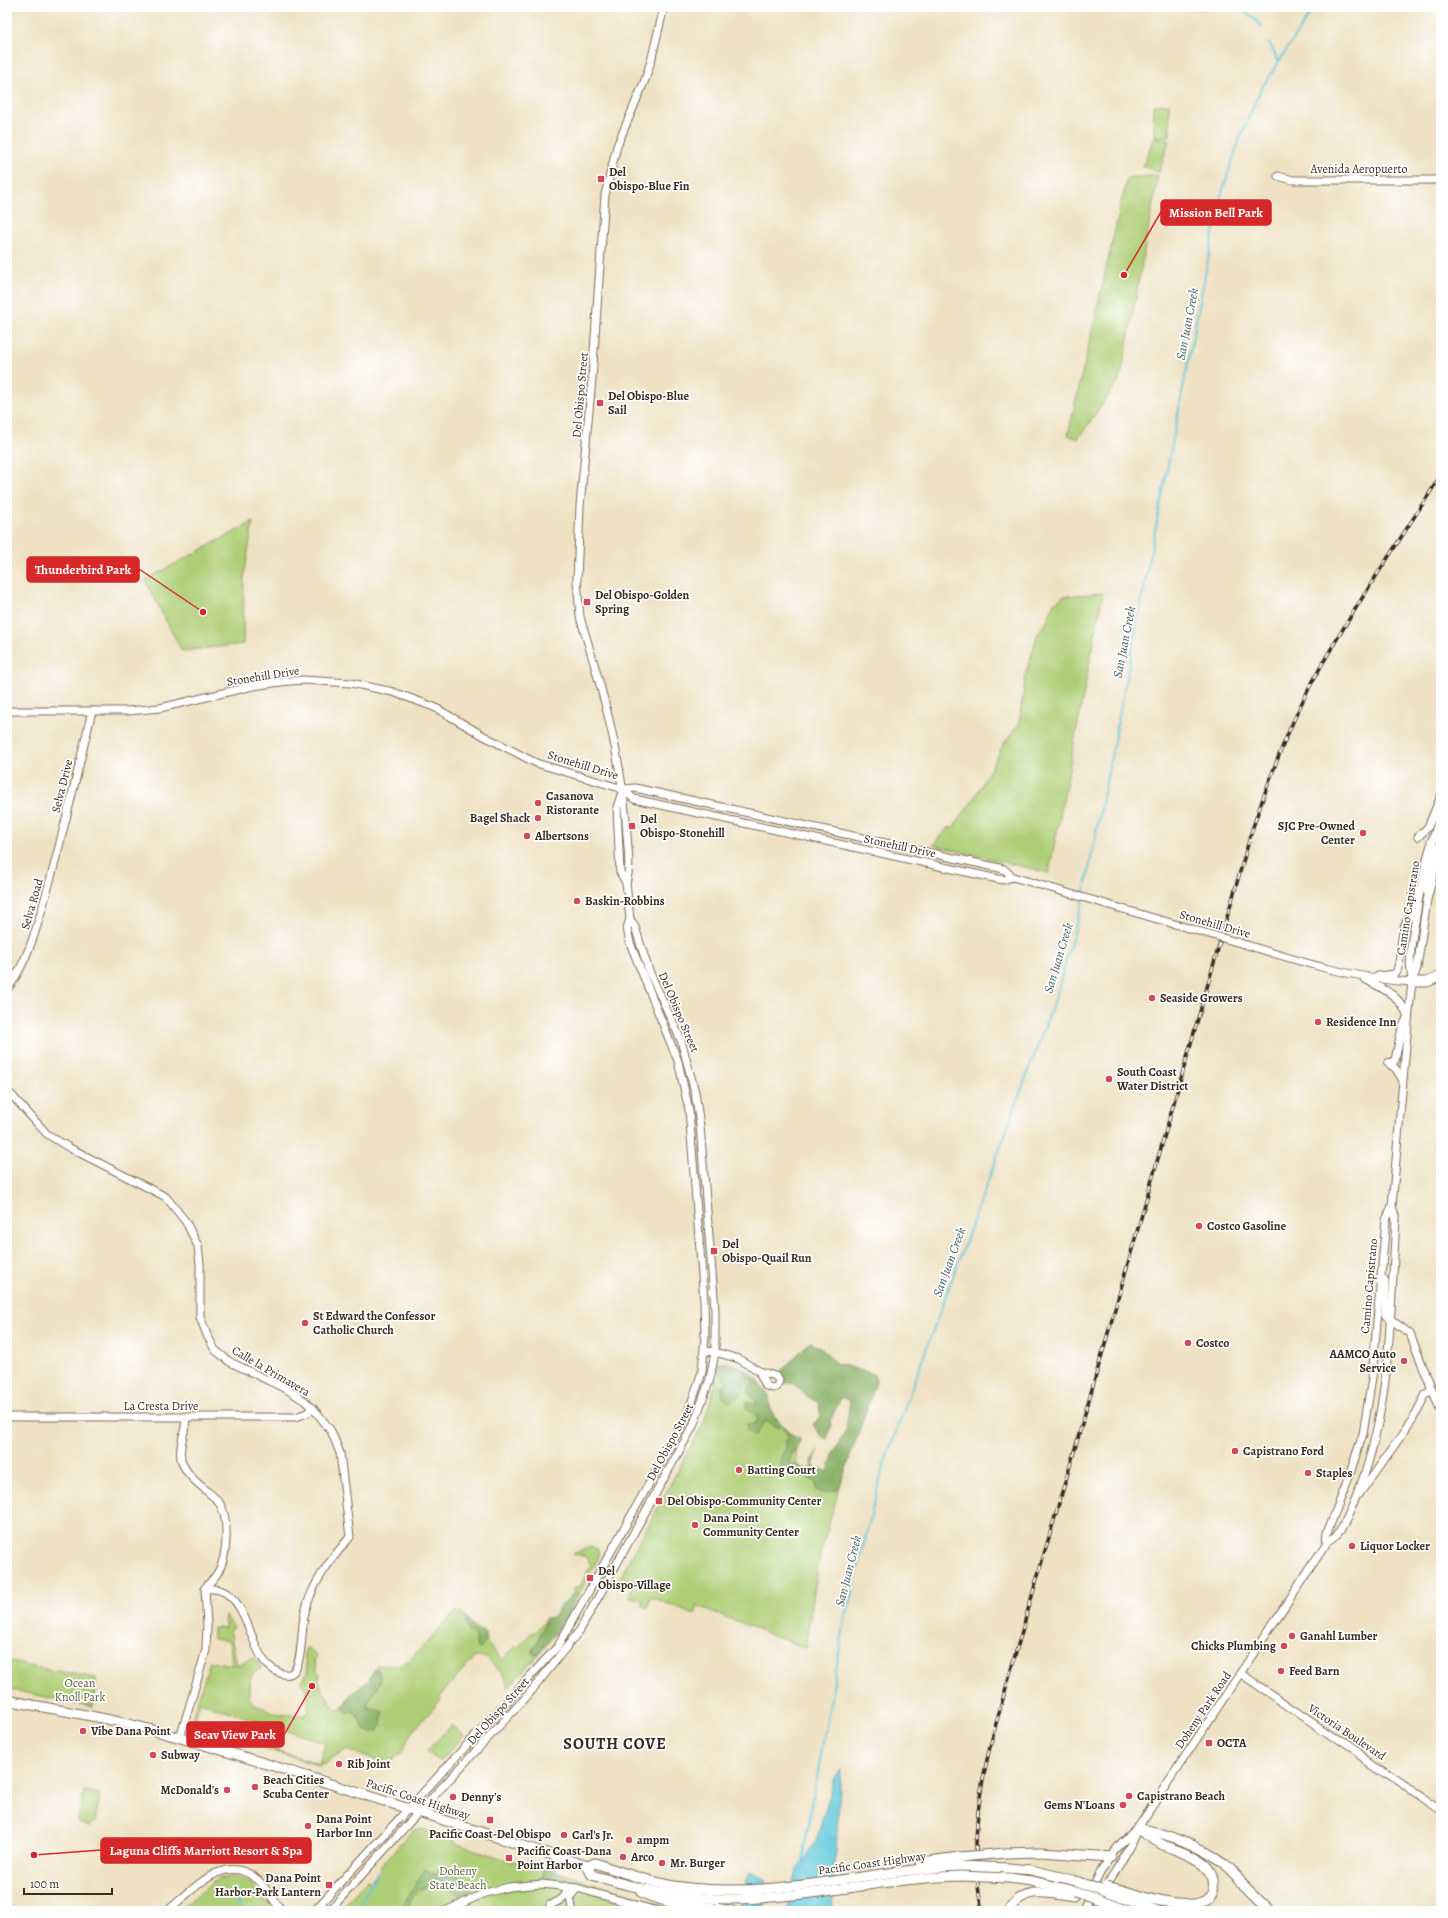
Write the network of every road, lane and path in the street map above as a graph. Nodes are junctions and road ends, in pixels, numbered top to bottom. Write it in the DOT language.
graph roads {
  1 [pos="664,7"];
  2 [pos="1278,176"];
  3 [pos="1441,180"];
  4 [pos="7,711"];
  5 [pos="92,711"];
  6 [pos="622,789"];
  7 [pos="1441,796"];
  8 [pos="1441,815"];
  9 [pos="777,818"];
  10 [pos="762,827"];
  11 [pos="1441,832"];
  12 [pos="1418,837"];
  13 [pos="1431,841"];
  14 [pos="1441,845"];
  15 [pos="54,866"];
  16 [pos="1013,877"];
  17 [pos="1427,900"];
  18 [pos="1418,904"];
  19 [pos="630,919"];
  20 [pos="1359,976"];
  21 [pos="1441,976"];
  22 [pos="1412,982"];
  23 [pos="7,990"];
  24 [pos="1408,1016"];
  25 [pos="1403,1080"];
  26 [pos="7,1090"];
  27 [pos="1392,1206"];
  28 [pos="1381,1276"];
  29 [pos="1390,1320"];
  30 [pos="705,1351"];
  31 [pos="715,1352"];
  32 [pos="759,1371"];
  33 [pos="1432,1390"];
  34 [pos="313,1408"];
  35 [pos="1441,1412"];
  36 [pos="7,1417"];
  37 [pos="186,1417"];
  38 [pos="1346,1486"];
  39 [pos="1359,1489"];
  40 [pos="1354,1502"];
  41 [pos="1327,1542"];
  42 [pos="205,1588"];
  43 [pos="1240,1673"];
  44 [pos="7,1700"];
  45 [pos="180,1738"];
  46 [pos="408,1809"];
  47 [pos="1441,1811"];
  48 [pos="418,1813"];
  49 [pos="1137,1829"];
  50 [pos="1111,1858"];
  51 [pos="960,1862"];
  52 [pos="587,1866"];
  53 [pos="870,1876"];
  54 [pos="566,1886"];
  55 [pos="633,1887"];
  56 [pos="577,1888"];
  57 [pos="1121,1893"];
  58 [pos="1074,1894"];
  59 [pos="735,1895"];
  60 [pos="550,1905"];
  61 [pos="572,1908"];
  62 [pos="453,1909"];
  63 [pos="167,1911"];
  64 [pos="283,1911"];
  65 [pos="314,1911"];
  66 [pos="329,1911"];
  67 [pos="439,1911"];
  68 [pos="445,1911"];
  69 [pos="657,1911"];
  70 [pos="732,1911"];
  71 [pos="1009,1911"];
  72 [pos="1083,1911"];
  73 [pos="1094,1911"];
  74 [pos="1130,1911"];
  75 [pos="1158,1911"];
  76 [pos="1271,1911"];
  1 -- 6 [label="main road, Del Obispo Street"];
  2 -- 3 [label="main road, Avenida Aeropuerto"];
  4 -- 5 [label="main road, Stonehill Drive"];
  5 -- 6 [label="main road, Stonehill Drive"];
  5 -- 15 [label="main road, Selva Drive"];
  6 -- 9 [label="main road, Stonehill Drive"];
  6 -- 10 [label="main road, Stonehill Drive"];
  6 -- 19 [label="main road, Del Obispo Street"];
  7 -- 12 [label="main road"];
  8 -- 13 [label="main road, Camino Capistrano"];
  9 -- 10 [label="main road"];
  9 -- 16 [label="main road, Stonehill Drive"];
  10 -- 16 [label="main road, Stonehill Drive"];
  11 -- 13 [label="main road"];
  13 -- 17 [label="main road"];
  13 -- 18 [label="main road, Camino Capistrano"];
  14 -- 17 [label="main road, Camino Capistrano"];
  15 -- 23 [label="main road, Selva Road"];
  16 -- 20 [label="main road, Stonehill Drive, bridge"];
  17 -- 22 [label="main road, Camino Capistrano"];
  18 -- 20 [label="main road"];
  18 -- 22 [label="main road, Camino Capistrano"];
  19 -- 30 [label="main road, Del Obispo Street"];
  19 -- 31 [label="main road, Del Obispo Street"];
  20 -- 22 [label="main road, Stonehill Drive"];
  20 -- 24 [label="main road"];
  21 -- 22 [label="highway"];
  22 -- 24 [label="main road, Camino Capistrano"];
  24 -- 25 [label="main road, Camino Capistrano"];
  24 -- 25 [label="main road"];
  25 -- 27 [label="main road, Camino Capistrano"];
  26 -- 34 [label="main road, Calle la Primavera"];
  27 -- 28 [label="main road, Camino Capistrano"];
  27 -- 29 [label="main road, Camino Capistrano"];
  28 -- 29 [label="main road"];
  28 -- 38 [label="main road, Camino Capistrano"];
  29 -- 33 [label="main road, Camino Capistrano"];
  29 -- 39 [label="main road, Camino Capistrano"];
  30 -- 31 [label="main road"];
  30 -- 46 [label="main road, Del Obispo Street"];
  31 -- 32 [label="main road"];
  31 -- 48 [label="main road, Del Obispo Street"];
  33 -- 35 [label="main road, Camino Capistrano"];
  33 -- 40 [label="main road"];
  34 -- 37 [label="main road, La Cresta Drive"];
  34 -- 42 [label="main road, Calle la Primavera"];
  36 -- 37 [label="main road, La Cresta Drive"];
  37 -- 42 [label="main road"];
  38 -- 41 [label="main road, Doheny Park Road"];
  39 -- 40 [label="main road, Doheny Park Road"];
  40 -- 41 [label="main road, Doheny Park Road"];
  41 -- 43 [label="main road, Doheny Park Road"];
  42 -- 45 [label="main road"];
  43 -- 47 [label="main road, Victoria Boulevard"];
  43 -- 49 [label="main road, Doheny Park Road"];
  44 -- 45 [label="highway, Pacific Coast Highway"];
  45 -- 46 [label="highway, Pacific Coast Highway"];
  46 -- 48 [label="highway, Pacific Coast Highway"];
  46 -- 65 [label="main road, Del Obispo Street"];
  48 -- 52 [label="highway, Pacific Coast Highway"];
  48 -- 66 [label="main road, Del Obispo Street"];
  49 -- 50 [label="main road, Doheny Park Road"];
  49 -- 57 [label="highway"];
  49 -- 73 [label="main road, Doheny Park Road"];
  49 -- 76 [label="highway"];
  50 -- 51 [label="highway, bridge"];
  50 -- 72 [label="main road, Doheny Park Road"];
  51 -- 53 [label="highway, Pacific Coast Highway"];
  51 -- 57 [label="highway, Pacific Coast Highway, bridge"];
  52 -- 55 [label="highway, Pacific Coast Highway"];
  52 -- 59 [label="highway, Pacific Coast Highway"];
  53 -- 58 [label="highway, Pacific Coast Highway, bridge"];
  53 -- 59 [label="highway, Pacific Coast Highway"];
  53 -- 59 [label="highway, Pacific Coast Highway"];
  54 -- 56 [label="main road"];
  54 -- 60 [label="main road"];
  54 -- 62 [label="main road"];
  55 -- 59 [label="highway, Pacific Coast Highway"];
  55 -- 70 [label="highway"];
  56 -- 61 [label="main road"];
  56 -- 69 [label="main road"];
  57 -- 75 [label="highway, Pacific Coast Highway"];
  58 -- 71 [label="highway"];
  58 -- 74 [label="highway, Pacific Coast Highway, bridge"];
  62 -- 67 [label="main road"];
  62 -- 68 [label="main road"];
  63 -- 64 [label="main road"];
}
